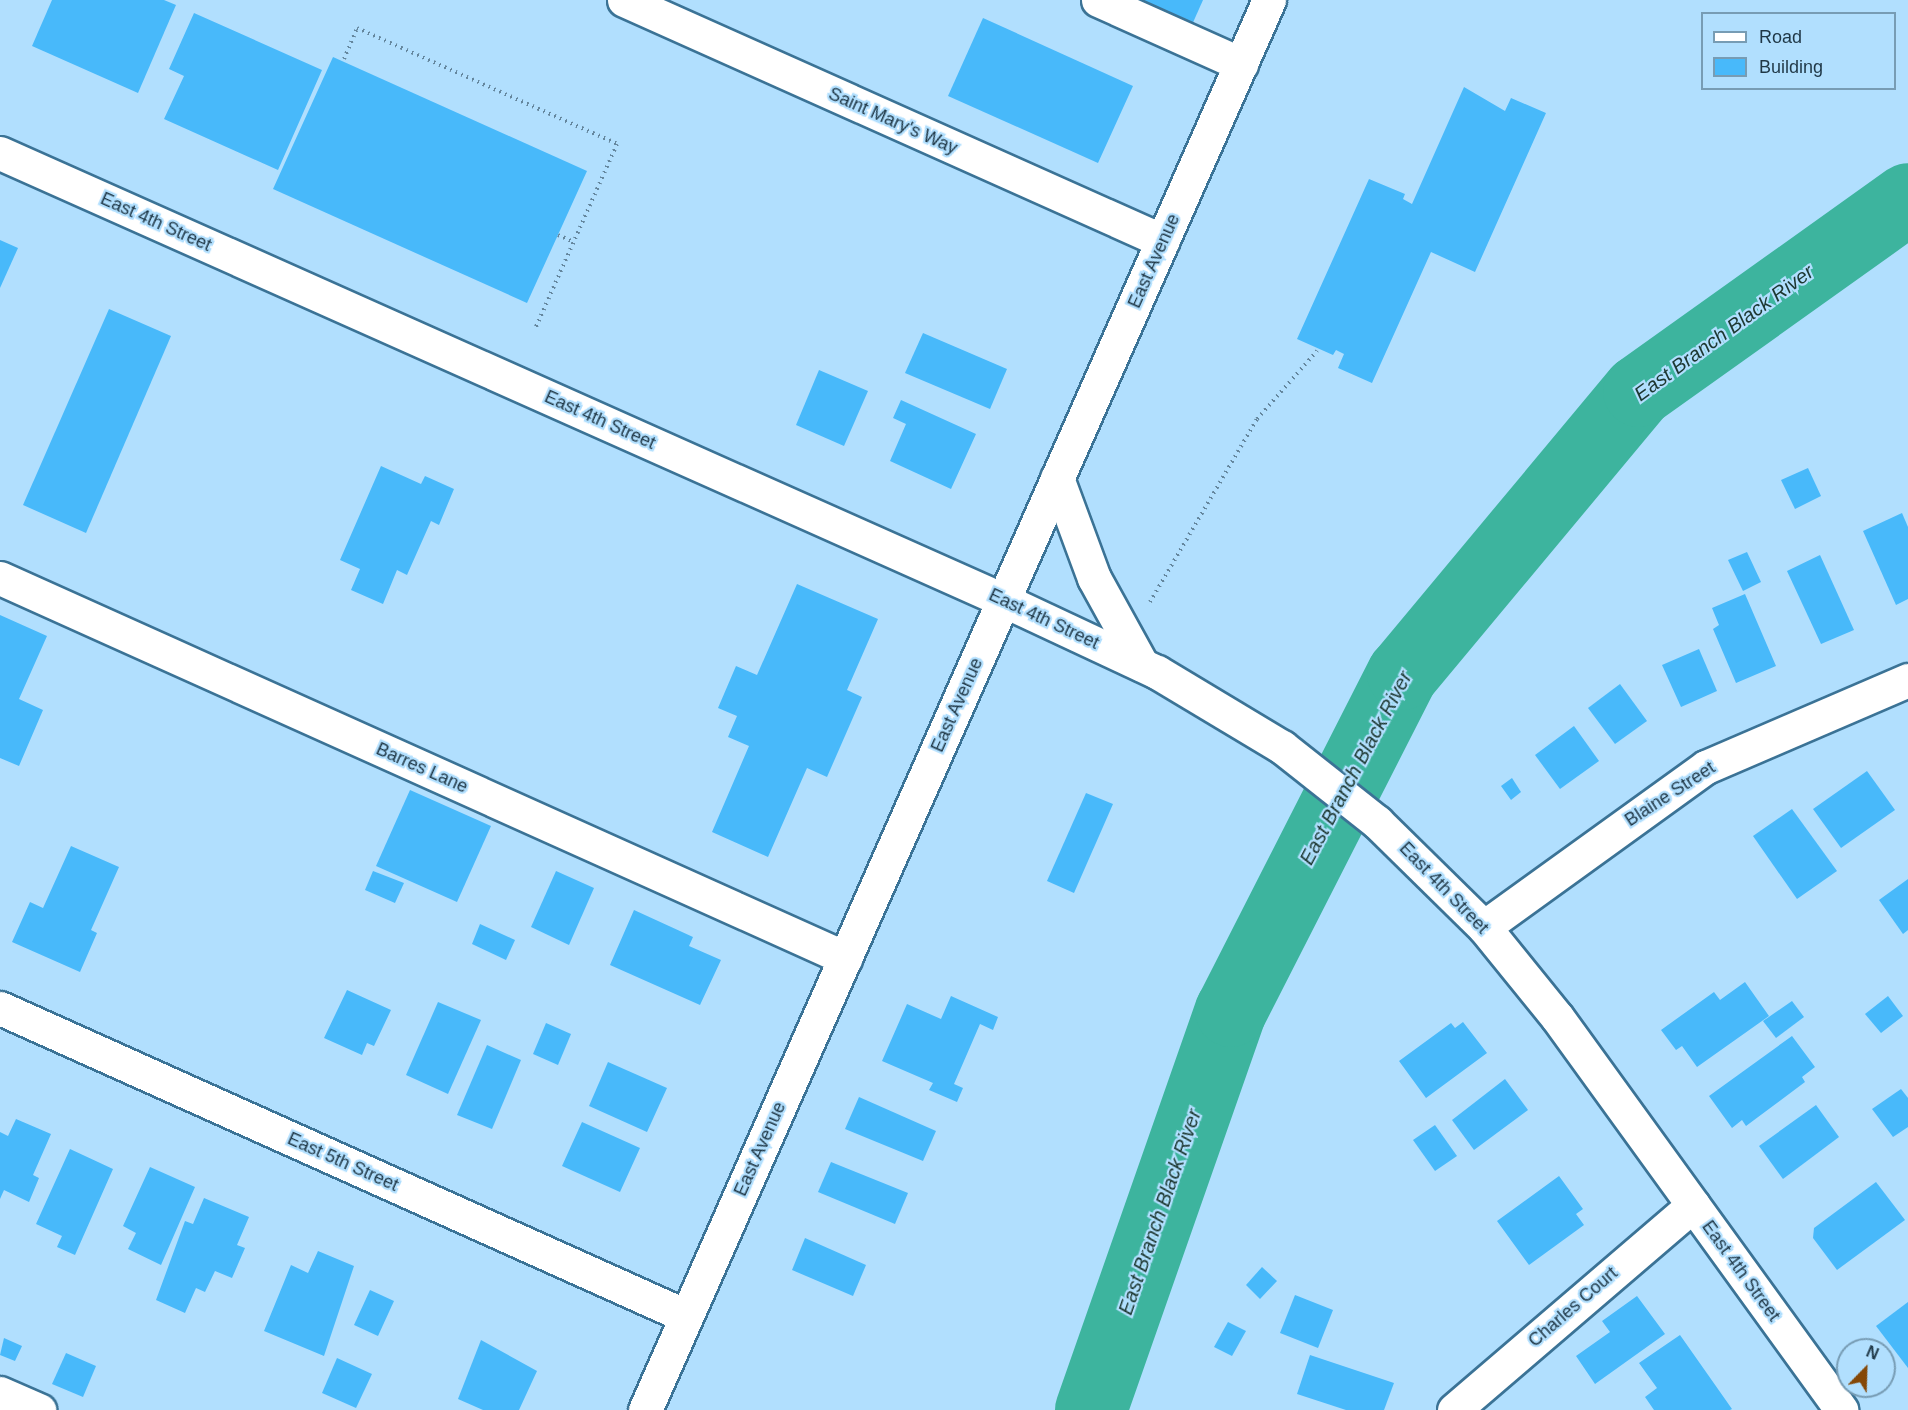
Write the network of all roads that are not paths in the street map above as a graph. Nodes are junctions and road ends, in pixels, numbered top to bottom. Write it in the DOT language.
graph roads {
  1 [pos="624,0"];
  2 [pos="1098,0"];
  3 [pos="1269,0"];
  4 [pos="1241,64"];
  5 [pos="0,153"];
  6 [pos="1162,241"];
  7 [pos="1057,478"];
  8 [pos="0,578"];
  9 [pos="1003,600"];
  10 [pos="1149,669"];
  11 [pos="1903,692"];
  12 [pos="1484,927"];
  13 [pos="845,958"];
  14 [pos="0,1008"];
  15 [pos="1693,1205"];
  16 [pos="686,1316"];
  17 [pos="0,1393"];
  18 [pos="39,1410"];
  19 [pos="645,1410"];
  20 [pos="1454,1410"];
  21 [pos="1841,1410"];
  1 -- 6 [label="street, Saint Mary's Way"];
  2 -- 4 [label="street"];
  3 -- 4 [label="street, East Avenue"];
  4 -- 6 [label="street, East Avenue"];
  5 -- 9 [label="street, East 4th Street"];
  6 -- 7 [label="street, East Avenue"];
  7 -- 9 [label="street, East Avenue"];
  7 -- 10 [label="street"];
  8 -- 13 [label="street, Barres Lane"];
  9 -- 10 [label="street, East 4th Street"];
  9 -- 13 [label="street, East Avenue"];
  10 -- 12 [label="street, East 4th Street"];
  11 -- 12 [label="street, Blaine Street"];
  12 -- 15 [label="street, East 4th Street"];
  13 -- 16 [label="street, East Avenue"];
  14 -- 16 [label="street, East 5th Street"];
  15 -- 20 [label="street, Charles Court"];
  15 -- 21 [label="street, East 4th Street"];
  16 -- 19 [label="street, East Avenue"];
  17 -- 18 [label="street"];
}
